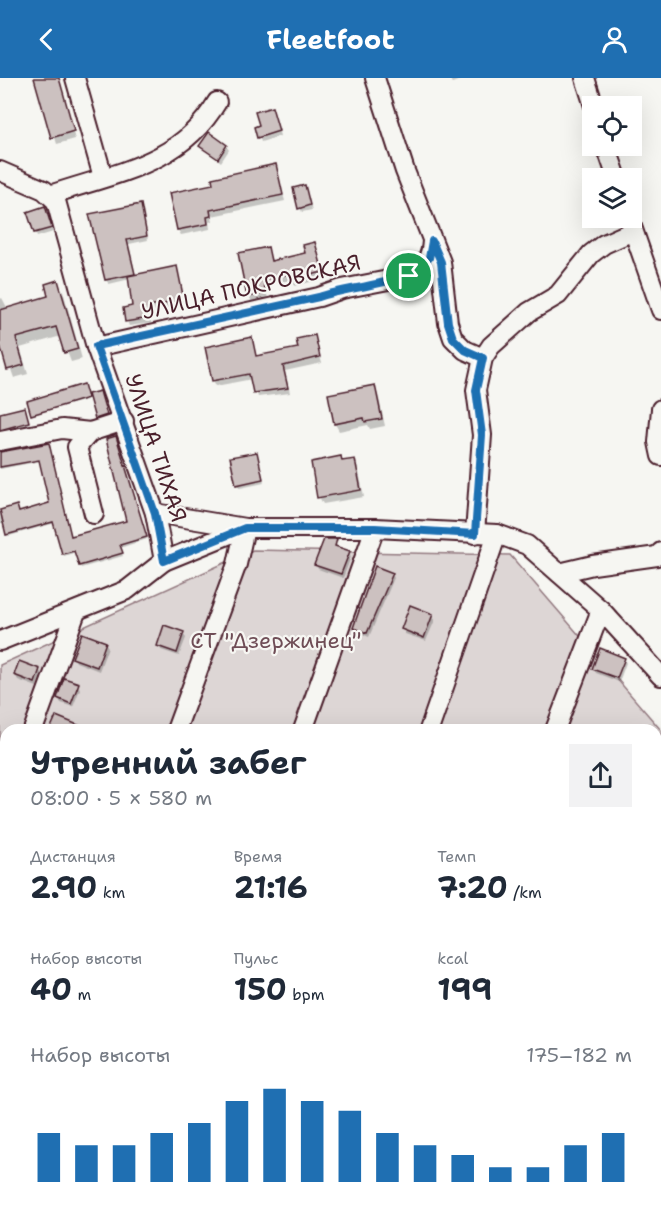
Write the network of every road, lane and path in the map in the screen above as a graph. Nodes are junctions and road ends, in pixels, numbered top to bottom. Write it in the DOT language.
graph roads {
  1 [pos="75,78"];
  2 [pos="375,78"];
  3 [pos="585,78"];
  4 [pos="591,96"];
  5 [pos="217,102"];
  6 [pos="0,171"];
  7 [pos="103,177"];
  8 [pos="50,195"];
  9 [pos="626,228"];
  10 [pos="633,228"];
  11 [pos="432,241"];
  12 [pos="655,277"];
  13 [pos="661,310"];
  14 [pos="96,346"];
  15 [pos="483,358"];
  16 [pos="661,408"];
  17 [pos="124,421"];
  18 [pos="90,432"];
  19 [pos="0,441"];
  20 [pos="661,456"];
  21 [pos="155,513"];
  22 [pos="94,514"];
  23 [pos="245,528"];
  24 [pos="375,528"];
  25 [pos="475,534"];
  26 [pos="497,534"];
  27 [pos="660,555"];
  28 [pos="164,561"];
  29 [pos="559,573"];
  30 [pos="601,610"];
  31 [pos="76,612"];
  32 [pos="0,640"];
  33 [pos="661,676"];
  34 [pos="35,724"];
  35 [pos="178,724"];
  36 [pos="305,724"];
  37 [pos="431,724"];
  38 [pos="557,724"];
  1 -- 7 [label="street"];
  2 -- 11 [label="street"];
  3 -- 4 [label="street"];
  5 -- 7 [label="street"];
  6 -- 8 [label="street"];
  7 -- 8 [label="street"];
  8 -- 14 [label="street, УЛИЦА ТИХАЯ"];
  9 -- 15 [label="street"];
  10 -- 12 [label="street"];
  11 -- 14 [label="street, УЛИЦА ПОКРОВСКАЯ"];
  11 -- 15 [label="street"];
  12 -- 13 [label="street"];
  14 -- 17 [label="street, УЛИЦА ТИХАЯ"];
  15 -- 25 [label="street"];
  16 -- 20 [label="street"];
  17 -- 18 [label="street"];
  17 -- 21 [label="street, УЛИЦА ТИХАЯ"];
  18 -- 19 [label="street"];
  18 -- 22 [label="street"];
  21 -- 23 [label="street"];
  21 -- 28 [label="street, УЛИЦА ТИХАЯ"];
  23 -- 24 [label="street"];
  23 -- 28 [label="street"];
  23 -- 35 [label="street"];
  24 -- 25 [label="street"];
  24 -- 36 [label="street"];
  25 -- 26 [label="street"];
  26 -- 29 [label="street"];
  26 -- 37 [label="street"];
  27 -- 29 [label="street"];
  28 -- 31 [label="street"];
  29 -- 30 [label="street"];
  30 -- 33 [label="street"];
  30 -- 38 [label="street"];
  31 -- 32 [label="street"];
  31 -- 34 [label="street"];
}
